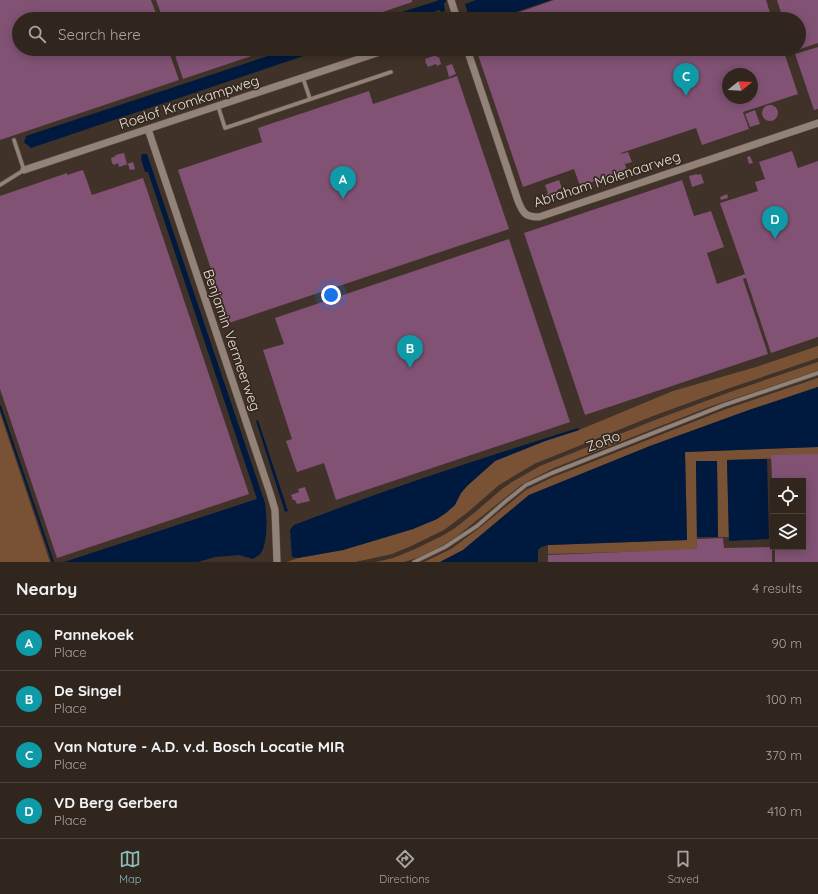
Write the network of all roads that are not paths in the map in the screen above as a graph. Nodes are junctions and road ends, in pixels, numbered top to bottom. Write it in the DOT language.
graph roads {
  1 [pos="451,0"];
  2 [pos="455,12"];
  3 [pos="368,56"];
  4 [pos="469,56"];
  5 [pos="391,72"];
  6 [pos="303,78"];
  7 [pos="310,99"];
  8 [pos="218,106"];
  9 [pos="818,124"];
  10 [pos="148,129"];
  11 [pos="14,140"];
  12 [pos="24,170"];
  13 [pos="0,185"];
  14 [pos="818,373"];
  15 [pos="277,562"];
  16 [pos="414,562"];
  1 -- 2 [label="street"];
  3 -- 6 [label="street, Roelof Kromkampweg"];
  4 -- 9 [label="street, Abraham Molenaarweg"];
  5 -- 7 [label="lane"];
  6 -- 7 [label="lane"];
  6 -- 8 [label="street, Roelof Kromkampweg"];
  7 -- 8 [label="lane"];
  8 -- 10 [label="street, Roelof Kromkampweg"];
  10 -- 12 [label="street, Roelof Kromkampweg"];
  10 -- 15 [label="street, Benjamin Vermeerweg"];
  11 -- 12 [label="lane"];
  12 -- 13 [label="lane, Roelof Kromkampweg"];
  14 -- 16 [label="lane, ZoRo"];
}
